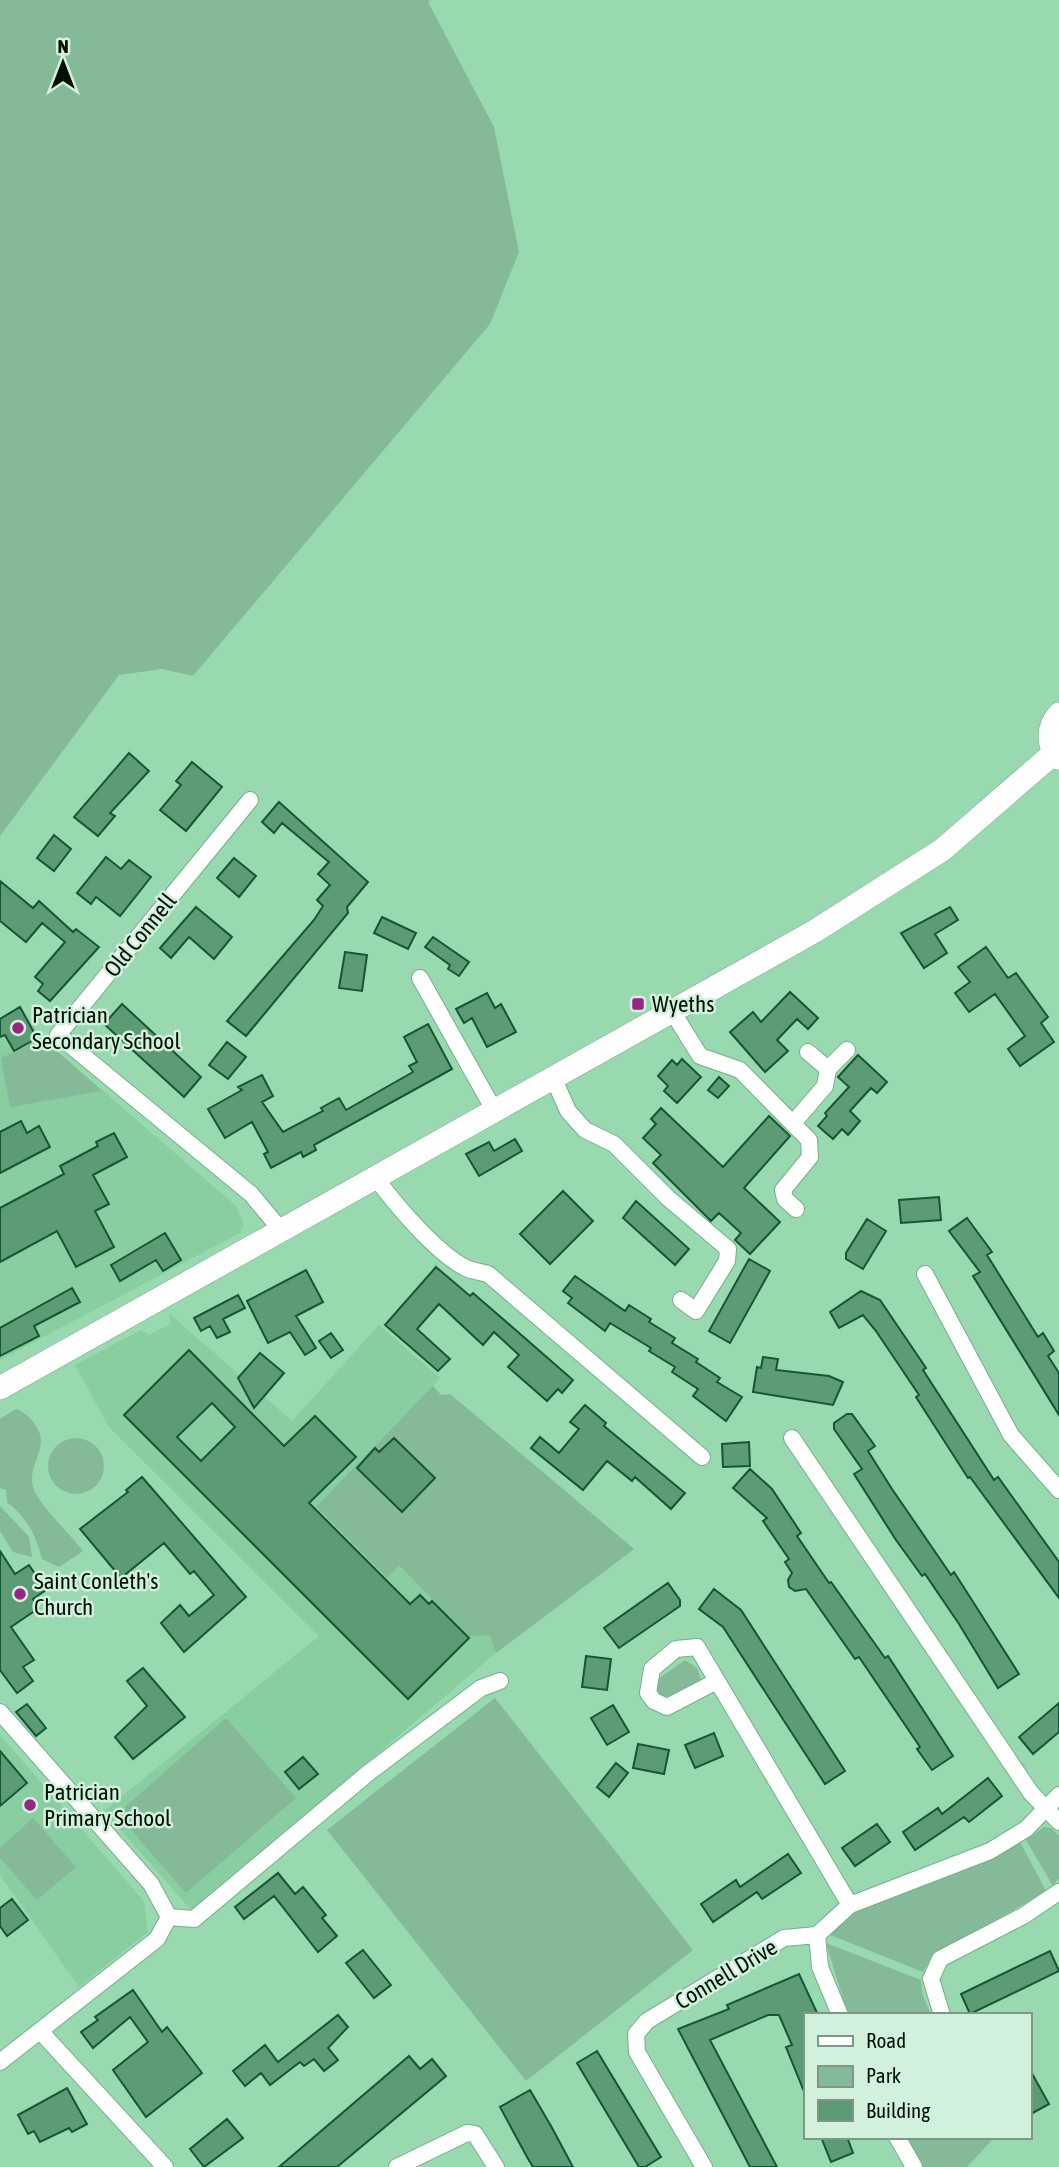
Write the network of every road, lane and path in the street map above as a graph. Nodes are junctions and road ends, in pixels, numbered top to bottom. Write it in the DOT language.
graph roads {
  1 [pos="1059,715"];
  2 [pos="1057,755"];
  3 [pos="250,800"];
  4 [pos="420,978"];
  5 [pos="672,1011"];
  6 [pos="847,1050"];
  7 [pos="808,1052"];
  8 [pos="828,1069"];
  9 [pos="553,1077"];
  10 [pos="495,1110"];
  11 [pos="794,1122"];
  12 [pos="375,1177"];
  13 [pos="796,1209"];
  14 [pos="281,1230"];
  15 [pos="925,1274"];
  16 [pos="681,1300"];
  17 [pos="0,1388"];
  18 [pos="792,1438"];
  19 [pos="702,1457"];
  20 [pos="1059,1490"];
  21 [pos="500,1681"];
  22 [pos="715,1682"];
  23 [pos="0,1712"];
  24 [pos="1059,1795"];
  25 [pos="1046,1809"];
  26 [pos="1059,1822"];
  27 [pos="1057,1898"];
  28 [pos="850,1905"];
  29 [pos="169,1917"];
  30 [pos="817,1935"];
  31 [pos="839,2013"];
  32 [pos="941,2013"];
  33 [pos="41,2032"];
  34 [pos="0,2062"];
  35 [pos="898,2139"];
  36 [pos="165,2167"];
  37 [pos="397,2167"];
  38 [pos="496,2167"];
  39 [pos="704,2167"];
  40 [pos="914,2167"];
  1 -- 2 [label="main road"];
  2 -- 5 [label="main road"];
  3 -- 14 [label="street, Old Connell"];
  4 -- 10 [label="street"];
  5 -- 9 [label="main road"];
  5 -- 11 [label="street"];
  6 -- 8 [label="street"];
  7 -- 8 [label="street"];
  8 -- 11 [label="street"];
  9 -- 10 [label="main road"];
  9 -- 16 [label="street"];
  10 -- 12 [label="main road"];
  11 -- 13 [label="street"];
  12 -- 14 [label="main road"];
  12 -- 19 [label="street"];
  14 -- 17 [label="main road"];
  15 -- 20 [label="street"];
  18 -- 25 [label="street"];
  21 -- 29 [label="street"];
  22 -- 28 [label="street"];
  23 -- 29 [label="street"];
  24 -- 25 [label="street"];
  25 -- 26 [label="street"];
  25 -- 28 [label="street"];
  27 -- 32 [label="street"];
  28 -- 30 [label="street"];
  29 -- 33 [label="street"];
  30 -- 31 [label="street"];
  30 -- 39 [label="street, Connell Drive"];
  33 -- 34 [label="street"];
  33 -- 36 [label="street"];
  35 -- 40 [label="street"];
  37 -- 38 [label="street"];
}
